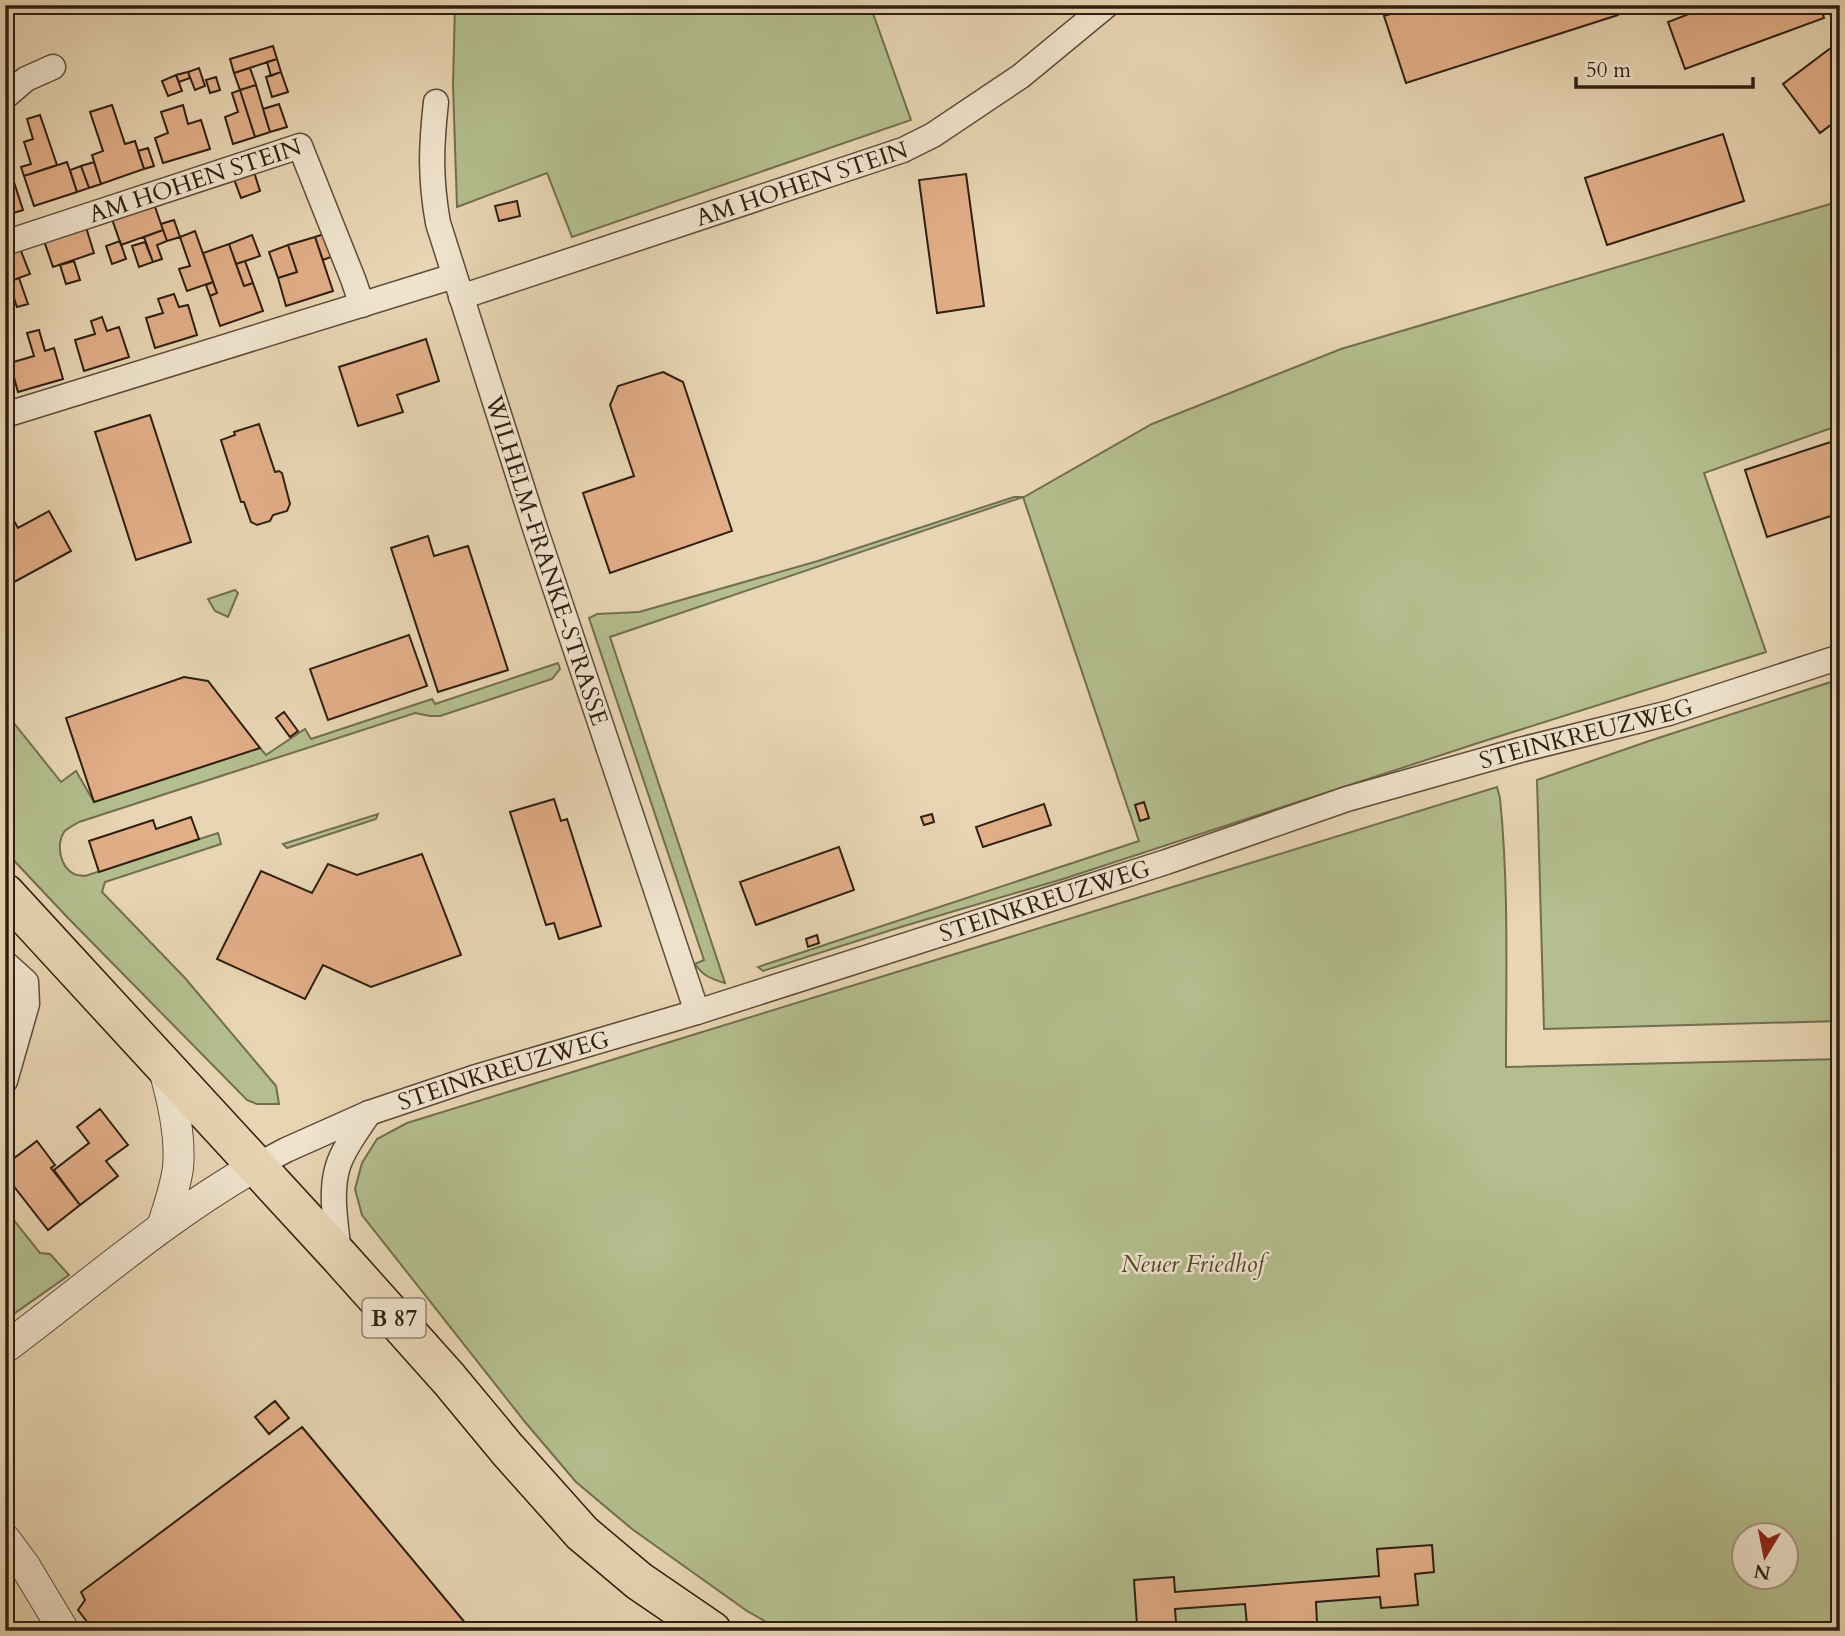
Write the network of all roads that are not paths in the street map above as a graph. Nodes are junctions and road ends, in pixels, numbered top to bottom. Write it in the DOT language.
graph roads {
  1 [pos="1107,5"];
  2 [pos="53,67"];
  3 [pos="5,97"];
  4 [pos="436,102"];
  5 [pos="5,243"];
  6 [pos="458,286"];
  7 [pos="362,305"];
  8 [pos="5,415"];
  9 [pos="1840,657"];
  10 [pos="5,893"];
  11 [pos="5,963"];
  12 [pos="697,1012"];
  13 [pos="162,1062"];
  14 [pos="5,1081"];
  15 [pos="369,1113"];
  16 [pos="256,1166"];
  17 [pos="162,1227"];
  18 [pos="339,1256"];
  19 [pos="5,1348"];
  20 [pos="5,1539"];
  21 [pos="64,1631"];
  22 [pos="712,1631"];
  1 -- 6 [label="street, AM HOHEN STEIN"];
  2 -- 3 [label="street"];
  4 -- 6 [label="street, WILHELM-FRANKE-STRASSE"];
  5 -- 7 [label="street, AM HOHEN STEIN"];
  6 -- 7 [label="street, AM HOHEN STEIN"];
  6 -- 12 [label="street, WILHELM-FRANKE-STRASSE"];
  7 -- 8 [label="street, AM HOHEN STEIN"];
  9 -- 12 [label="street, STEINKREUZWEG"];
  10 -- 13 [label="main road, B 87"];
  11 -- 14 [label="street"];
  12 -- 15 [label="street, STEINKREUZWEG"];
  13 -- 16 [label="main road, B 87"];
  13 -- 17 [label="street"];
  15 -- 16 [label="street, STEINKREUZWEG"];
  15 -- 18 [label="street"];
  16 -- 17 [label="street"];
  16 -- 18 [label="main road, B 87"];
  17 -- 19 [label="street"];
  18 -- 22 [label="main road, B 87"];
  20 -- 21 [label="street"];
}
